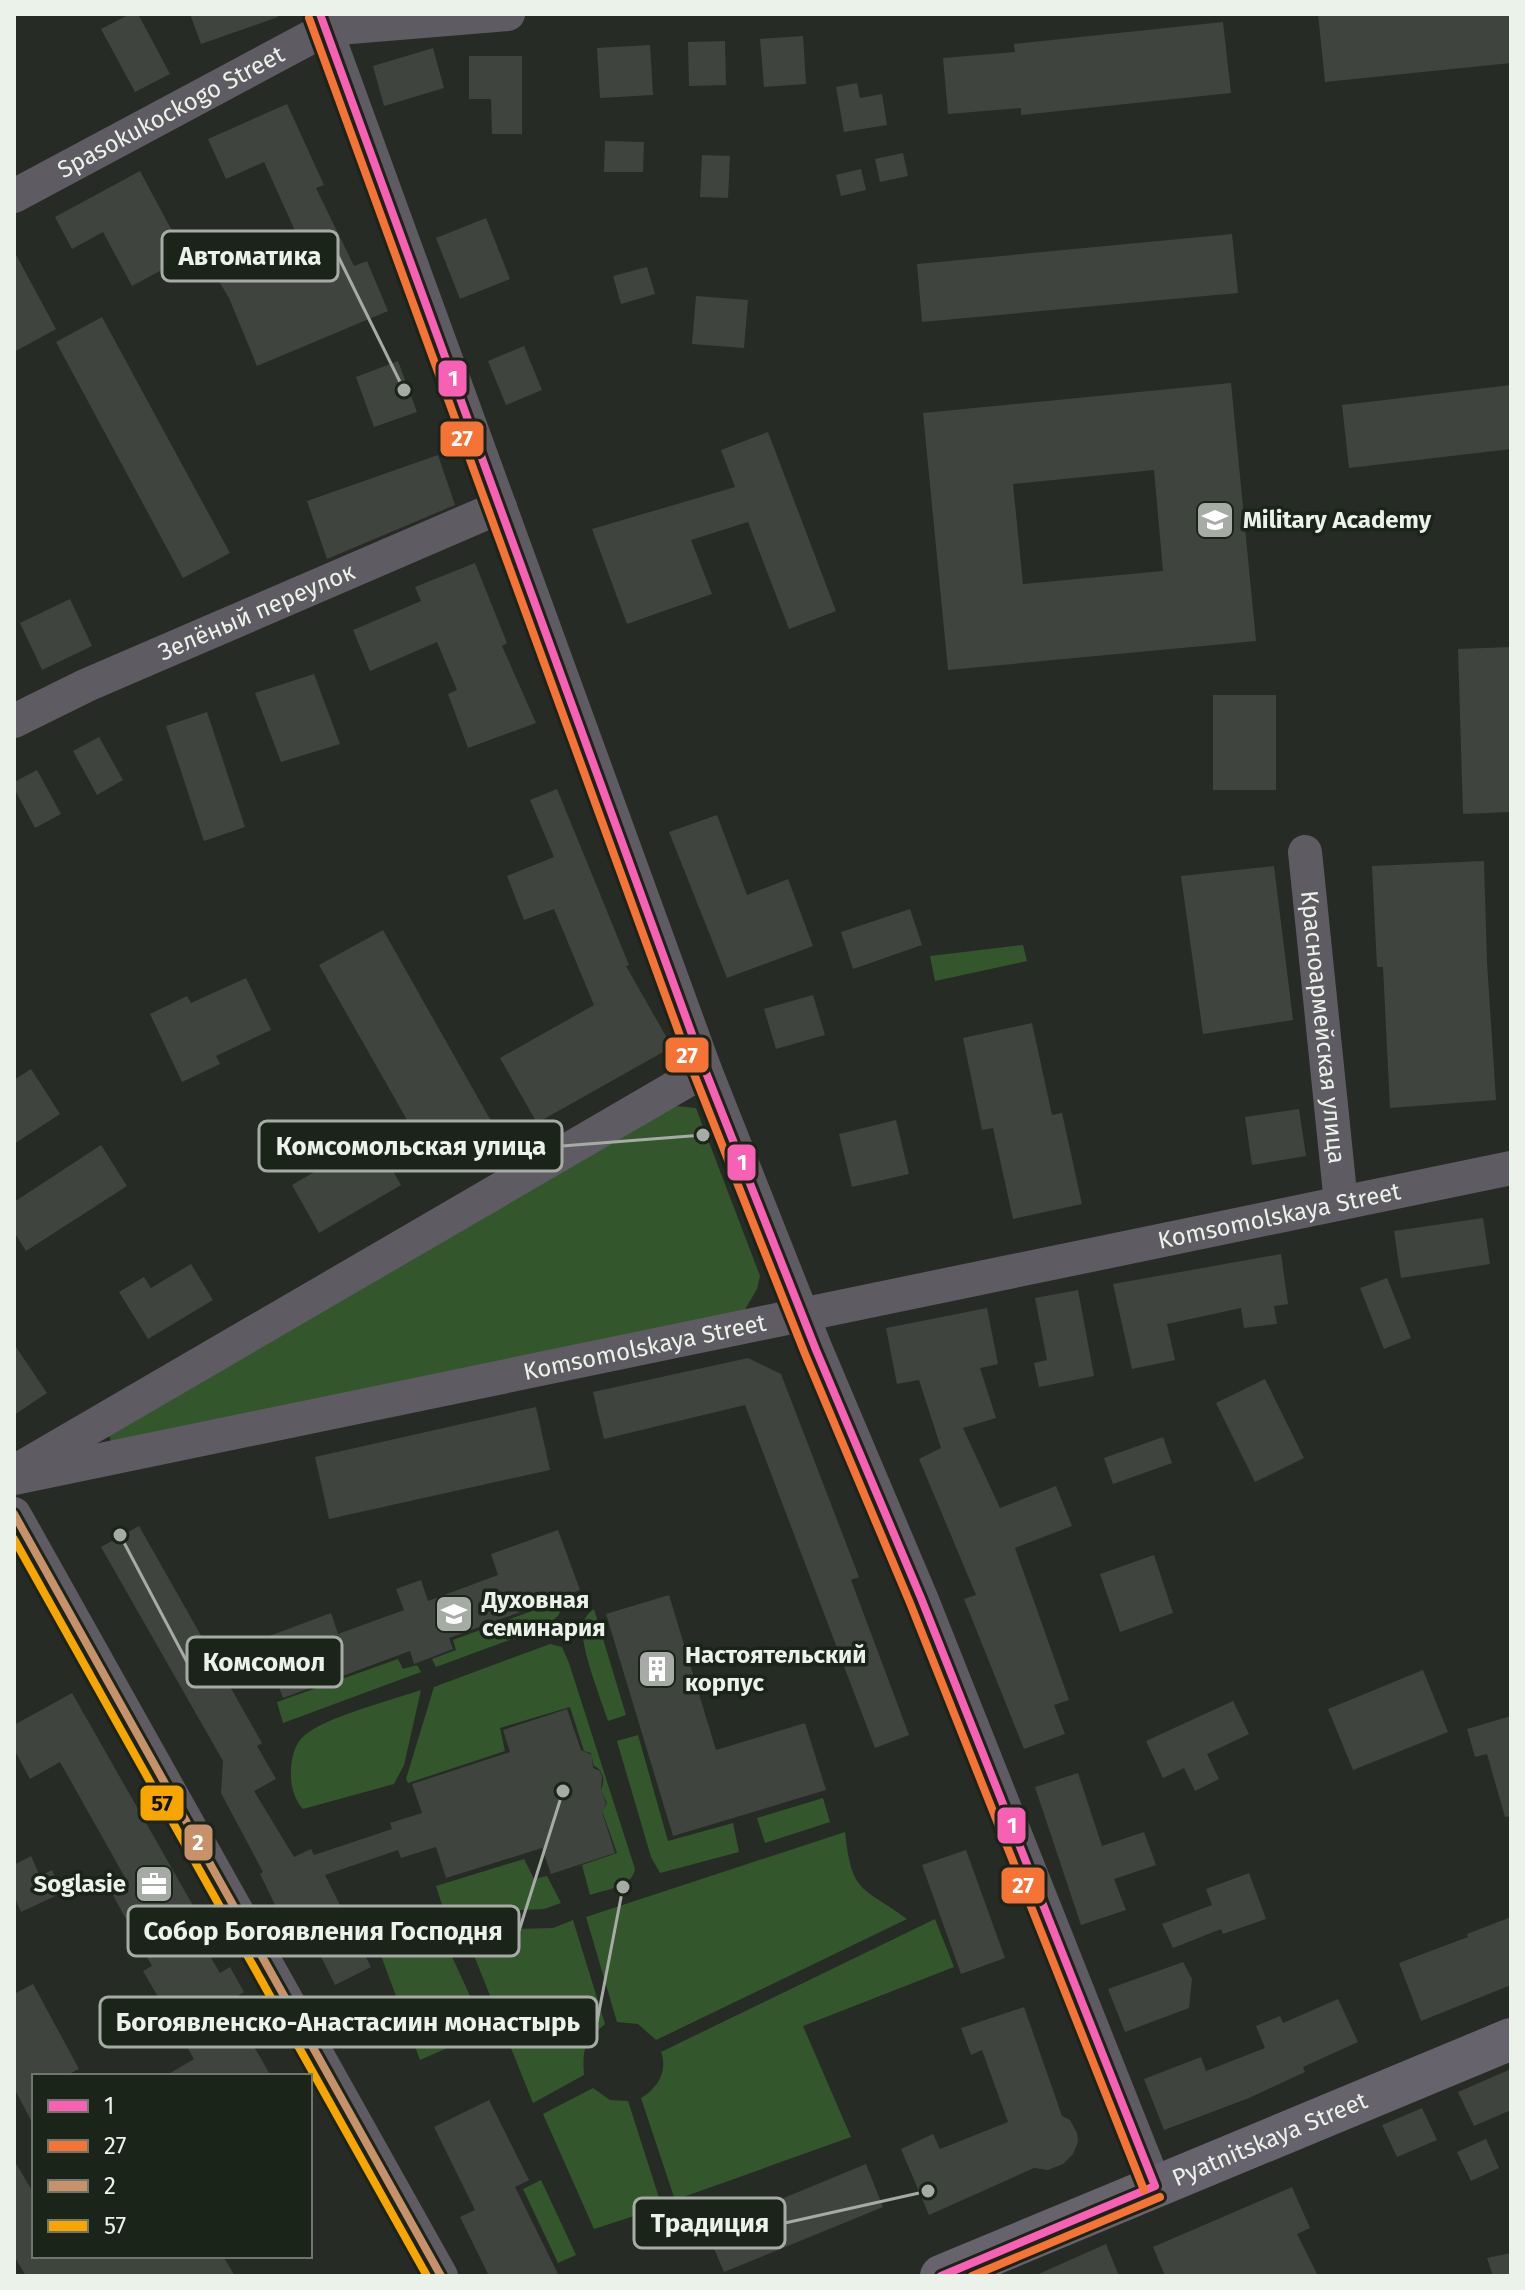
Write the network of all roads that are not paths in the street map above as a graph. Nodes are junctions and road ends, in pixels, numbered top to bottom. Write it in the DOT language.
graph roads {
  1 [pos="508,14"];
  2 [pos="323,22"];
  3 [pos="14,196"];
  4 [pos="500,507"];
  5 [pos="14,721"];
  6 [pos="1305,852"];
  7 [pos="705,1070"];
  8 [pos="1511,1168"];
  9 [pos="1341,1203"];
  10 [pos="802,1314"];
  11 [pos="14,1472"];
  12 [pos="14,1478"];
  13 [pos="14,1514"];
  14 [pos="1511,2039"];
  15 [pos="1155,2186"];
  16 [pos="441,2276"];
  17 [pos="941,2276"];
  1 -- 2 [label="street"];
  2 -- 3 [label="street, Spasokukoсkogo Street"];
  2 -- 4 [label="street"];
  4 -- 5 [label="street, Зелёный переулок"];
  4 -- 7 [label="street"];
  6 -- 9 [label="street, Красноармейская улица"];
  7 -- 10 [label="street"];
  7 -- 11 [label="street"];
  8 -- 9 [label="street, Komsomolskaya Street"];
  9 -- 10 [label="street, Komsomolskaya Street"];
  10 -- 12 [label="street, Komsomolskaya Street"];
  10 -- 15 [label="street"];
  13 -- 16 [label="street"];
  14 -- 15 [label="main road, Pyatnitskaya Street"];
  15 -- 17 [label="main road, Pyatnitskaya Street"];
}
